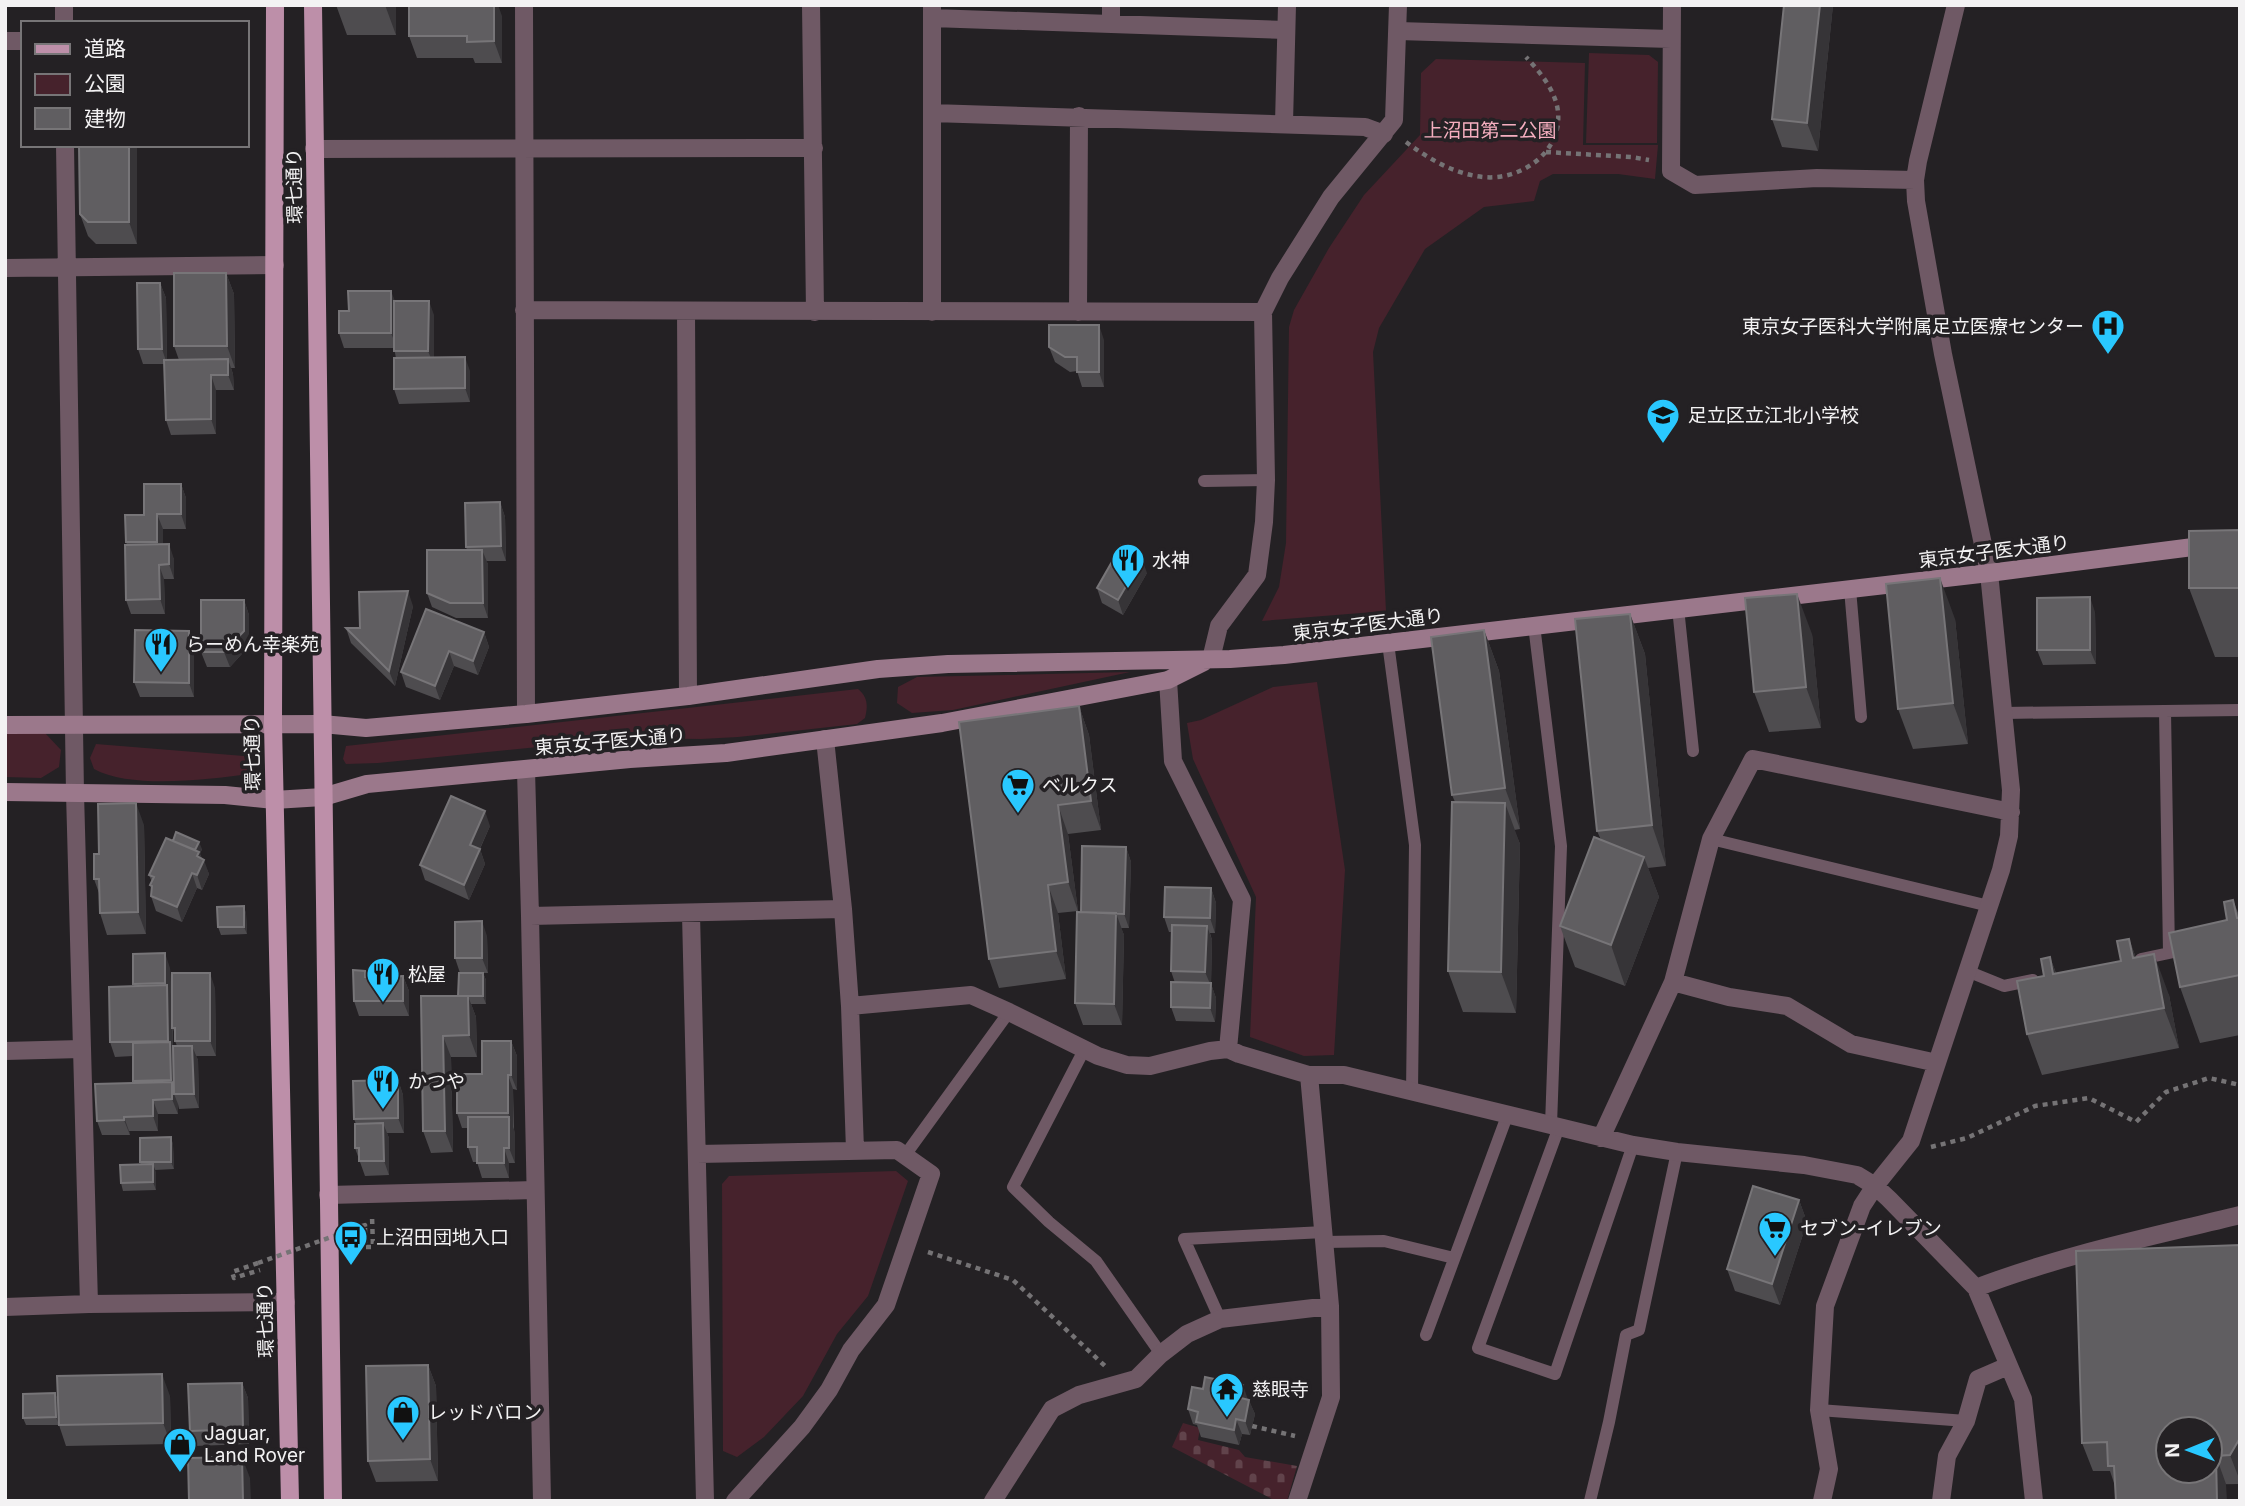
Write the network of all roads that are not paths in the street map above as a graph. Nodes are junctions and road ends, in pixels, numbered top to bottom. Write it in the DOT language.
graph roads {
  1 [pos="275,5"];
  2 [pos="313,5"];
  3 [pos="524,5"];
  4 [pos="811,5"];
  5 [pos="1111,5"];
  6 [pos="1287,5"];
  7 [pos="1398,5"];
  8 [pos="1672,5"];
  9 [pos="1956,5"];
  10 [pos="932,12"];
  11 [pos="1111,24"];
  12 [pos="1286,30"];
  13 [pos="1398,31"];
  14 [pos="1671,39"];
  15 [pos="932,113"];
  16 [pos="1079,116"];
  17 [pos="1284,123"];
  18 [pos="1384,134"];
  19 [pos="65,147"];
  20 [pos="814,148"];
  21 [pos="314,149"];
  22 [pos="524,149"];
  23 [pos="1915,180"];
  24 [pos="275,265"];
  25 [pos="66,266"];
  26 [pos="5,268"];
  27 [pos="524,310"];
  28 [pos="686,311"];
  29 [pos="815,312"];
  30 [pos="932,312"];
  31 [pos="1078,312"];
  32 [pos="1263,312"];
  33 [pos="1266,480"];
  34 [pos="1204,481"];
  35 [pos="2240,541"];
  36 [pos="1989,573"];
  37 [pos="1850,589"];
  38 [pos="1678,608"];
  39 [pos="1534,625"];
  40 [pos="1388,643"];
  41 [pos="1210,659"];
  42 [pos="1168,680"];
  43 [pos="688,696"];
  44 [pos="2240,710"];
  45 [pos="2165,711"];
  46 [pos="2004,713"];
  47 [pos="526,714"];
  48 [pos="1861,717"];
  49 [pos="272,724"];
  50 [pos="322,724"];
  51 [pos="5,725"];
  52 [pos="75,726"];
  53 [pos="825,738"];
  54 [pos="1693,751"];
  55 [pos="526,770"];
  56 [pos="5,792"];
  57 [pos="75,793"];
  58 [pos="323,797"];
  59 [pos="274,800"];
  60 [pos="2011,812"];
  61 [pos="1711,839"];
  62 [pos="1989,906"];
  63 [pos="843,909"];
  64 [pos="691,914"];
  65 [pos="530,916"];
  66 [pos="2204,946"];
  67 [pos="2169,953"];
  68 [pos="2131,961"];
  69 [pos="1967,971"];
  70 [pos="2042,978"];
  71 [pos="1674,982"];
  72 [pos="850,1006"];
  73 [pos="1009,1012"];
  74 [pos="81,1049"];
  75 [pos="1228,1049"];
  76 [pos="1084,1050"];
  77 [pos="5,1051"];
  78 [pos="1937,1063"];
  79 [pos="1309,1075"];
  80 [pos="1412,1092"];
  81 [pos="1507,1115"];
  82 [pos="1555,1126"];
  83 [pos="1601,1138"];
  84 [pos="1633,1145"];
  85 [pos="855,1150"];
  86 [pos="1677,1153"];
  87 [pos="697,1154"];
  88 [pos="906,1154"];
  89 [pos="1875,1186"];
  90 [pos="534,1190"];
  91 [pos="328,1195"];
  92 [pos="2240,1216"];
  93 [pos="1325,1237"];
  94 [pos="1454,1258"];
  95 [pos="1976,1288"];
  96 [pos="286,1302"];
  97 [pos="89,1304"];
  98 [pos="1330,1306"];
  99 [pos="5,1307"];
  100 [pos="1220,1319"];
  101 [pos="1426,1335"];
  102 [pos="1161,1354"];
  103 [pos="2008,1366"];
  104 [pos="1819,1410"];
  105 [pos="1966,1421"];
  106 [pos="290,1501"];
  107 [pos="333,1501"];
  108 [pos="542,1501"];
  109 [pos="705,1501"];
  110 [pos="736,1501"];
  111 [pos="993,1501"];
  112 [pos="1297,1501"];
  113 [pos="1590,1501"];
  114 [pos="1822,1501"];
  115 [pos="1941,1501"];
  116 [pos="2034,1501"];
  1 -- 24 [label="main road, 環七通り"];
  2 -- 21 [label="main road, 環七通り"];
  3 -- 22 [label="street"];
  4 -- 20 [label="street"];
  5 -- 11 [label="street"];
  6 -- 12 [label="street"];
  7 -- 13 [label="street"];
  8 -- 14 [label="street"];
  9 -- 23 [label="street"];
  10 -- 11 [label="street"];
  10 -- 15 [label="street"];
  11 -- 12 [label="street"];
  12 -- 17 [label="street"];
  13 -- 14 [label="street"];
  13 -- 18 [label="street"];
  14 -- 23 [label="street"];
  15 -- 16 [label="street"];
  15 -- 30 [label="street"];
  16 -- 17 [label="street"];
  16 -- 31 [label="street"];
  17 -- 18 [label="street"];
  18 -- 32 [label="street"];
  19 -- 25 [label="street"];
  20 -- 22 [label="street"];
  20 -- 29 [label="street"];
  21 -- 22 [label="street"];
  21 -- 50 [label="main road, 環七通り"];
  22 -- 27 [label="street"];
  23 -- 36 [label="street"];
  24 -- 25 [label="street"];
  24 -- 49 [label="main road, 環七通り"];
  25 -- 26 [label="street"];
  25 -- 52 [label="street"];
  27 -- 28 [label="street"];
  27 -- 47 [label="street"];
  28 -- 29 [label="street"];
  28 -- 43 [label="street"];
  29 -- 30 [label="street"];
  30 -- 31 [label="street"];
  31 -- 32 [label="street"];
  32 -- 33 [label="street"];
  33 -- 34 [label="lane"];
  33 -- 41 [label="street"];
  35 -- 36 [label="street, 東京女子医大通り"];
  36 -- 37 [label="street, 東京女子医大通り"];
  36 -- 46 [label="street"];
  37 -- 38 [label="street, 東京女子医大通り"];
  37 -- 48 [label="lane"];
  38 -- 39 [label="street, 東京女子医大通り"];
  38 -- 54 [label="lane"];
  39 -- 40 [label="street, 東京女子医大通り"];
  39 -- 82 [label="lane"];
  40 -- 41 [label="street, 東京女子医大通り"];
  40 -- 80 [label="lane"];
  41 -- 42 [label="street, 東京女子医大通り"];
  41 -- 43 [label="street, 東京女子医大通り"];
  42 -- 53 [label="street, 東京女子医大通り"];
  42 -- 75 [label="street"];
  43 -- 47 [label="street, 東京女子医大通り"];
  44 -- 45 [label="lane"];
  45 -- 46 [label="lane"];
  45 -- 67 [label="lane"];
  46 -- 60 [label="street"];
  47 -- 50 [label="street, 東京女子医大通り"];
  49 -- 50 [label="street, 東京女子医大通り"];
  49 -- 52 [label="street, 東京女子医大通り"];
  49 -- 59 [label="main road, 環七通り"];
  50 -- 58 [label="main road, 環七通り"];
  51 -- 52 [label="street, 東京女子医大通り"];
  52 -- 57 [label="street"];
  53 -- 55 [label="street, 東京女子医大通り"];
  53 -- 63 [label="street"];
  55 -- 58 [label="street, 東京女子医大通り"];
  55 -- 65 [label="street"];
  56 -- 57 [label="street, 東京女子医大通り"];
  57 -- 59 [label="street, 東京女子医大通り"];
  57 -- 74 [label="street"];
  58 -- 59 [label="street, 東京女子医大通り"];
  58 -- 91 [label="main road, 環七通り"];
  59 -- 96 [label="main road, 環七通り"];
  60 -- 61 [label="street"];
  60 -- 62 [label="street"];
  61 -- 62 [label="lane"];
  61 -- 71 [label="street"];
  62 -- 69 [label="street"];
  63 -- 64 [label="street"];
  63 -- 72 [label="street"];
  64 -- 65 [label="street"];
  64 -- 87 [label="street"];
  65 -- 90 [label="street"];
  66 -- 67 [label="lane"];
  67 -- 68 [label="lane"];
  69 -- 70 [label="lane"];
  69 -- 78 [label="street"];
  71 -- 78 [label="street"];
  71 -- 83 [label="street"];
  72 -- 73 [label="street"];
  72 -- 85 [label="street"];
  73 -- 76 [label="street"];
  73 -- 88 [label="lane"];
  74 -- 77 [label="street"];
  74 -- 97 [label="street"];
  75 -- 76 [label="street"];
  75 -- 79 [label="street"];
  76 -- 102 [label="lane"];
  78 -- 89 [label="street"];
  79 -- 80 [label="street"];
  79 -- 93 [label="street"];
  80 -- 81 [label="street"];
  81 -- 82 [label="street"];
  81 -- 94 [label="lane"];
  82 -- 83 [label="street"];
  82 -- 84 [label="lane"];
  83 -- 84 [label="street"];
  84 -- 86 [label="street"];
  85 -- 87 [label="street"];
  85 -- 88 [label="street"];
  86 -- 89 [label="street"];
  86 -- 113 [label="lane"];
  87 -- 109 [label="street"];
  88 -- 110 [label="street"];
  89 -- 95 [label="street"];
  89 -- 104 [label="street"];
  90 -- 91 [label="street"];
  90 -- 108 [label="street"];
  91 -- 107 [label="main road, 環七通り"];
  92 -- 95 [label="street"];
  93 -- 94 [label="lane"];
  93 -- 98 [label="street"];
  93 -- 100 [label="lane"];
  94 -- 101 [label="lane"];
  95 -- 103 [label="street"];
  96 -- 97 [label="street"];
  96 -- 106 [label="main road, 環七通り"];
  97 -- 99 [label="street"];
  98 -- 100 [label="street"];
  98 -- 112 [label="street"];
  100 -- 102 [label="street"];
  102 -- 111 [label="street"];
  103 -- 105 [label="street"];
  103 -- 116 [label="street"];
  104 -- 105 [label="lane"];
  104 -- 114 [label="street"];
  105 -- 115 [label="street"];
}
